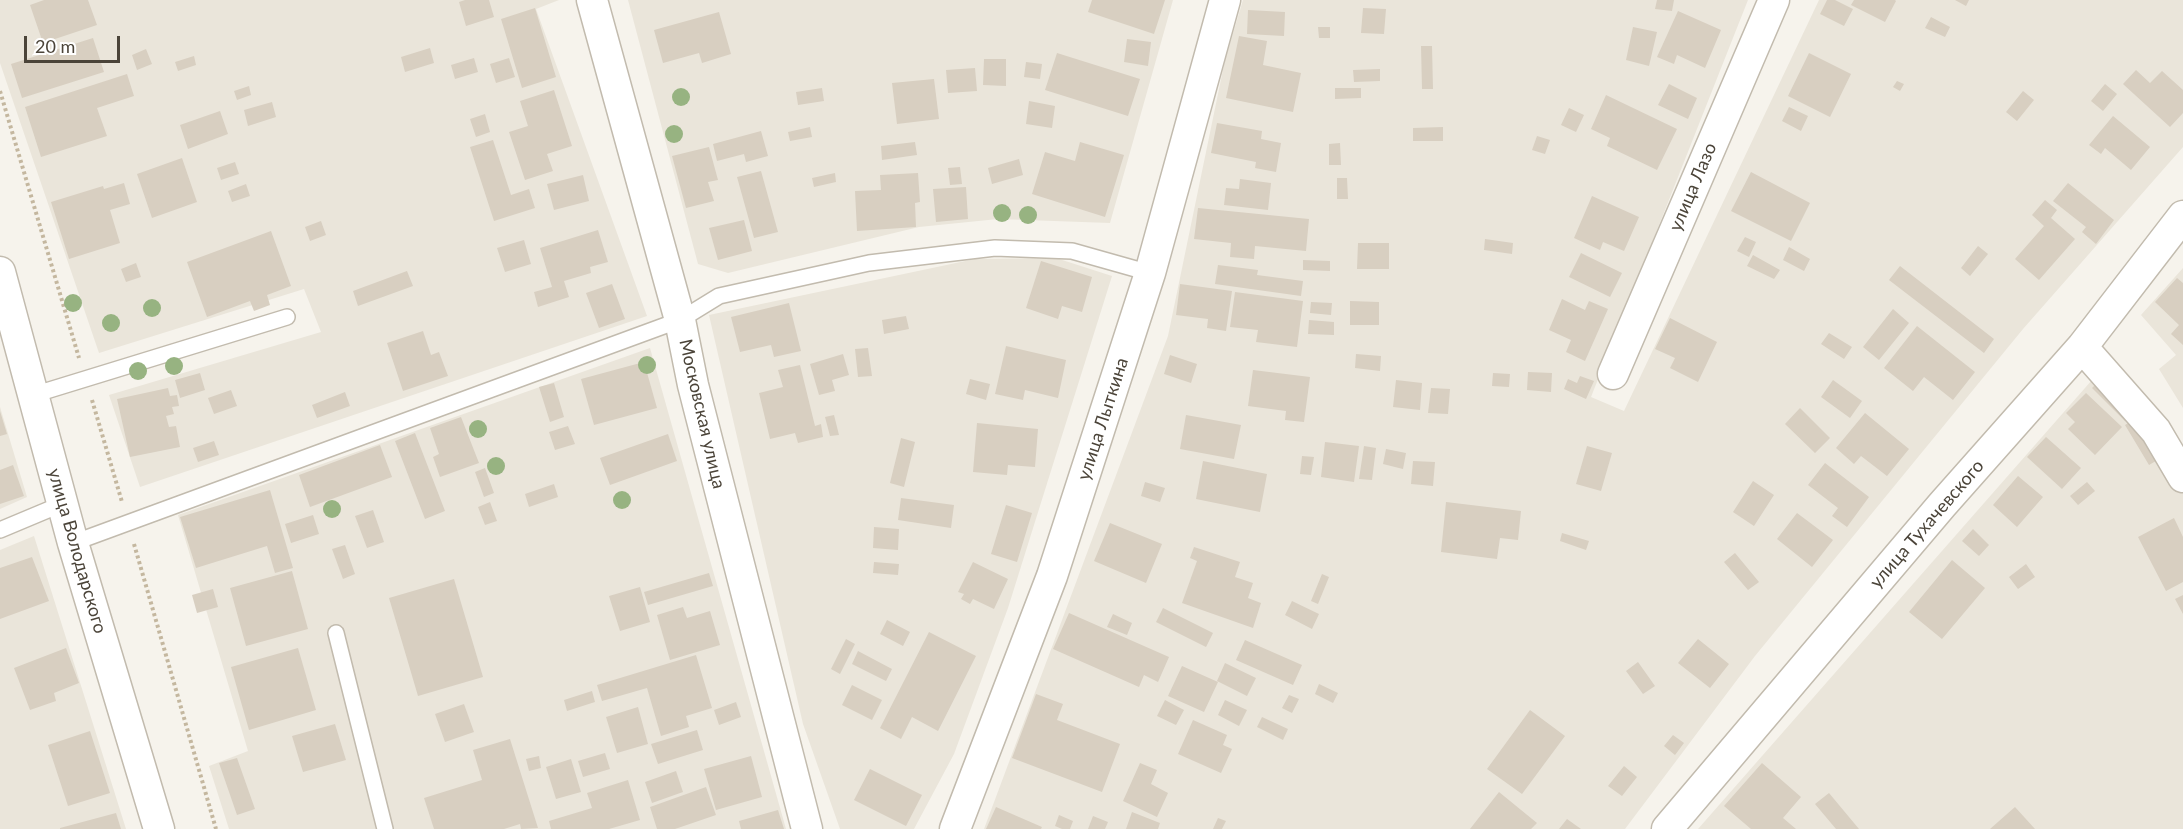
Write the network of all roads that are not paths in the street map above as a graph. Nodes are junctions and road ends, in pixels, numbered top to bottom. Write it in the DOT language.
graph roads {
  1 [pos="592,0"];
  2 [pos="1225,0"];
  3 [pos="1774,0"];
  4 [pos="2183,216"];
  5 [pos="0,272"];
  6 [pos="1150,273"];
  7 [pos="287,317"];
  8 [pos="680,320"];
  9 [pos="2082,347"];
  10 [pos="1613,374"];
  11 [pos="33,395"];
  12 [pos="2183,477"];
  13 [pos="62,504"];
  14 [pos="0,530"];
  15 [pos="73,543"];
  16 [pos="336,633"];
  17 [pos="159,829"];
  18 [pos="385,829"];
  19 [pos="807,829"];
  20 [pos="955,829"];
  21 [pos="1667,829"];
  1 -- 8 [label="street, Московская улица"];
  2 -- 6 [label="street, улица Лыткина"];
  3 -- 10 [label="street, улица Лазо"];
  4 -- 9 [label="street, улица Тухачевского"];
  5 -- 11 [label="street, улица Володарского"];
  6 -- 8 [label="lane"];
  6 -- 20 [label="street, улица Лыткина"];
  7 -- 11 [label="lane"];
  8 -- 15 [label="lane"];
  8 -- 19 [label="street, Московская улица"];
  9 -- 12 [label="street"];
  9 -- 21 [label="street, улица Тухачевского"];
  11 -- 13 [label="street, улица Володарского"];
  13 -- 14 [label="lane"];
  13 -- 15 [label="street, улица Володарского"];
  15 -- 17 [label="street, улица Володарского"];
  16 -- 18 [label="lane"];
}
